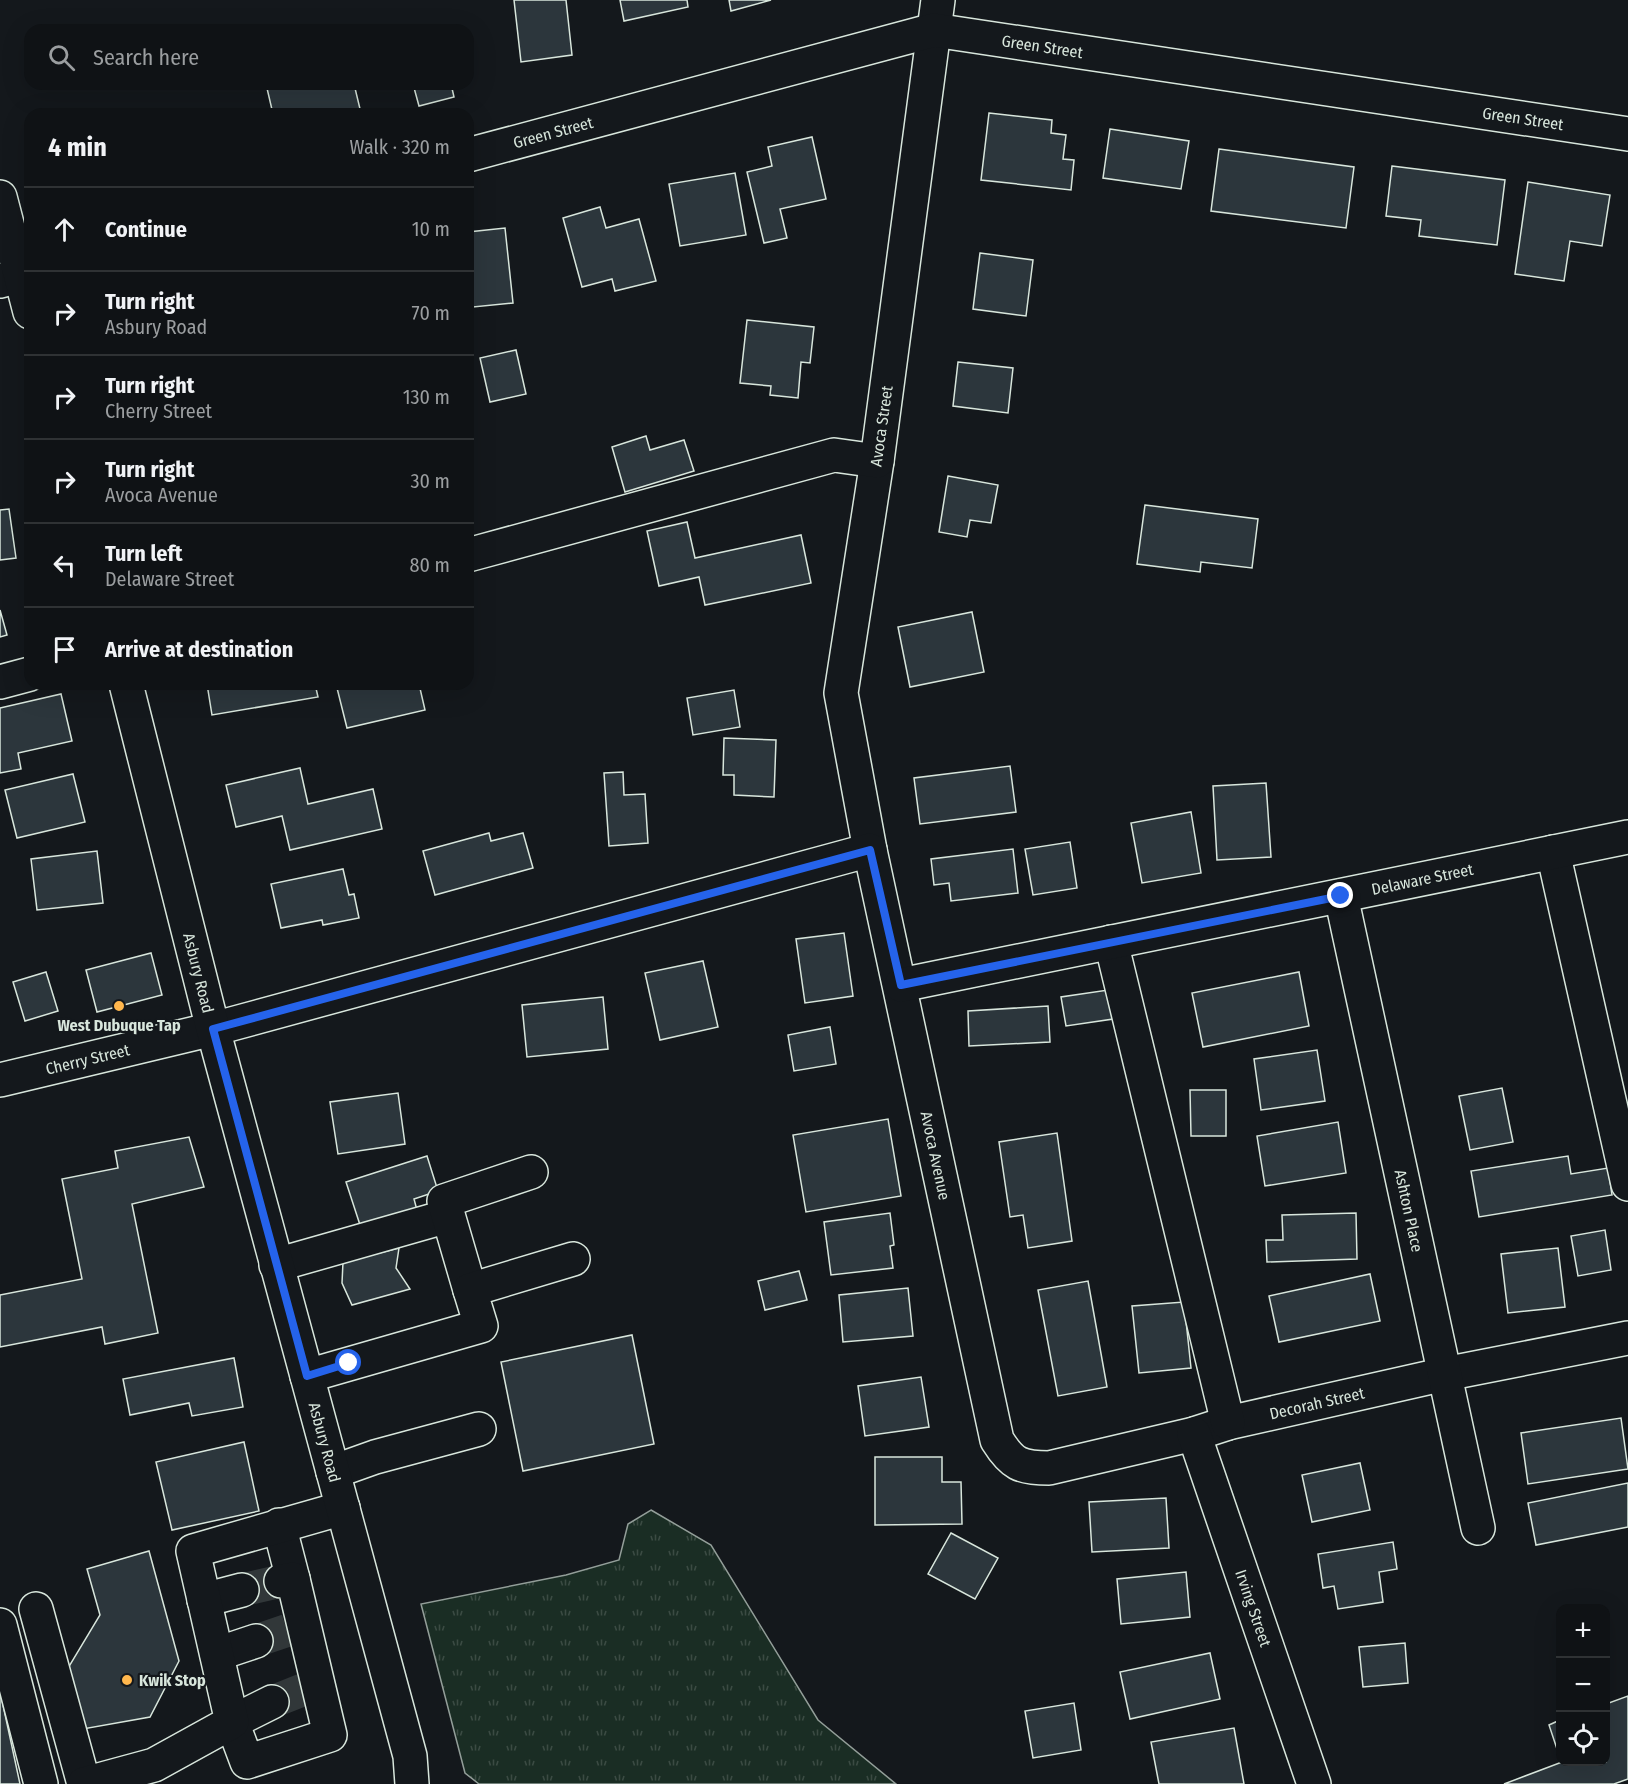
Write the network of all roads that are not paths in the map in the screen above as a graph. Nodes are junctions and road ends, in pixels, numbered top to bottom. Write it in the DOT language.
graph roads {
  1 [pos="936,15"];
  2 [pos="1628,134"];
  3 [pos="474,153"];
  4 [pos="0,197"];
  5 [pos="17,277"];
  6 [pos="24,296"];
  7 [pos="877,461"];
  8 [pos="474,553"];
  9 [pos="24,676"];
  10 [pos="0,682"];
  11 [pos="128,690"];
  12 [pos="1628,837"];
  13 [pos="870,850"];
  14 [pos="1553,852"];
  15 [pos="1341,896"];
  16 [pos="1111,942"];
  17 [pos="901,985"];
  18 [pos="213,1029"];
  19 [pos="0,1080"];
  20 [pos="531,1172"];
  21 [pos="1628,1184"];
  22 [pos="448,1216"];
  23 [pos="573,1258"];
  24 [pos="276,1265"];
  25 [pos="470,1290"];
  26 [pos="1628,1338"];
  27 [pos="1445,1374"];
  28 [pos="307,1376"];
  29 [pos="1228,1423"];
  30 [pos="478,1429"];
  31 [pos="1194,1434"];
  32 [pos="1008,1458"];
  33 [pos="333,1472"];
  34 [pos="343,1508"];
  35 [pos="279,1525"];
  36 [pos="1478,1528"];
  37 [pos="242,1590"];
  38 [pos="204,1600"];
  39 [pos="36,1609"];
  40 [pos="0,1625"];
  41 [pos="256,1641"];
  42 [pos="217,1654"];
  43 [pos="272,1702"];
  44 [pos="232,1722"];
  45 [pos="158,1775"];
  46 [pos="41,1784"];
  47 [pos="84,1784"];
  48 [pos="412,1784"];
  49 [pos="1314,1784"];
  1 -- 2 [label="street, Green Street"];
  1 -- 3 [label="street, Green Street"];
  1 -- 7 [label="street, Avoca Street"];
  4 -- 5 [label="street"];
  5 -- 6 [label="street"];
  7 -- 8 [label="street"];
  7 -- 13 [label="street, Avoca Street"];
  9 -- 10 [label="street"];
  11 -- 18 [label="street, Asbury Road"];
  12 -- 14 [label="street, Delaware Street"];
  13 -- 17 [label="street, Avoca Avenue"];
  13 -- 18 [label="street, Cherry Street"];
  14 -- 15 [label="street, Delaware Street"];
  14 -- 21 [label="street"];
  15 -- 16 [label="street, Delaware Street"];
  15 -- 27 [label="street, Ashton Place"];
  16 -- 17 [label="street, Delaware Street"];
  16 -- 29 [label="street"];
  17 -- 32 [label="street, Avoca Avenue"];
  18 -- 19 [label="street, Cherry Street"];
  18 -- 24 [label="street, Asbury Road"];
  20 -- 22 [label="street"];
  22 -- 24 [label="street"];
  22 -- 25 [label="street"];
  23 -- 25 [label="street"];
  24 -- 28 [label="street, Asbury Road"];
  25 -- 28 [label="street"];
  26 -- 27 [label="street, Decorah Street"];
  27 -- 29 [label="street, Decorah Street"];
  27 -- 36 [label="street, Ashton Place"];
  28 -- 33 [label="street, Asbury Road"];
  29 -- 31 [label="street, Decorah Street"];
  30 -- 33 [label="street"];
  31 -- 32 [label="street, Decorah Street"];
  31 -- 49 [label="street, Irving Street"];
  33 -- 34 [label="street, Asbury Road"];
  34 -- 35 [label="street"];
  34 -- 48 [label="street, Asbury Road"];
  35 -- 38 [label="street"];
  35 -- 44 [label="street"];
  37 -- 38 [label="street"];
  38 -- 42 [label="street"];
  39 -- 47 [label="street"];
  40 -- 46 [label="street"];
  41 -- 42 [label="street"];
  42 -- 44 [label="street"];
  43 -- 44 [label="street"];
  44 -- 45 [label="street"];
  45 -- 47 [label="street"];
}
